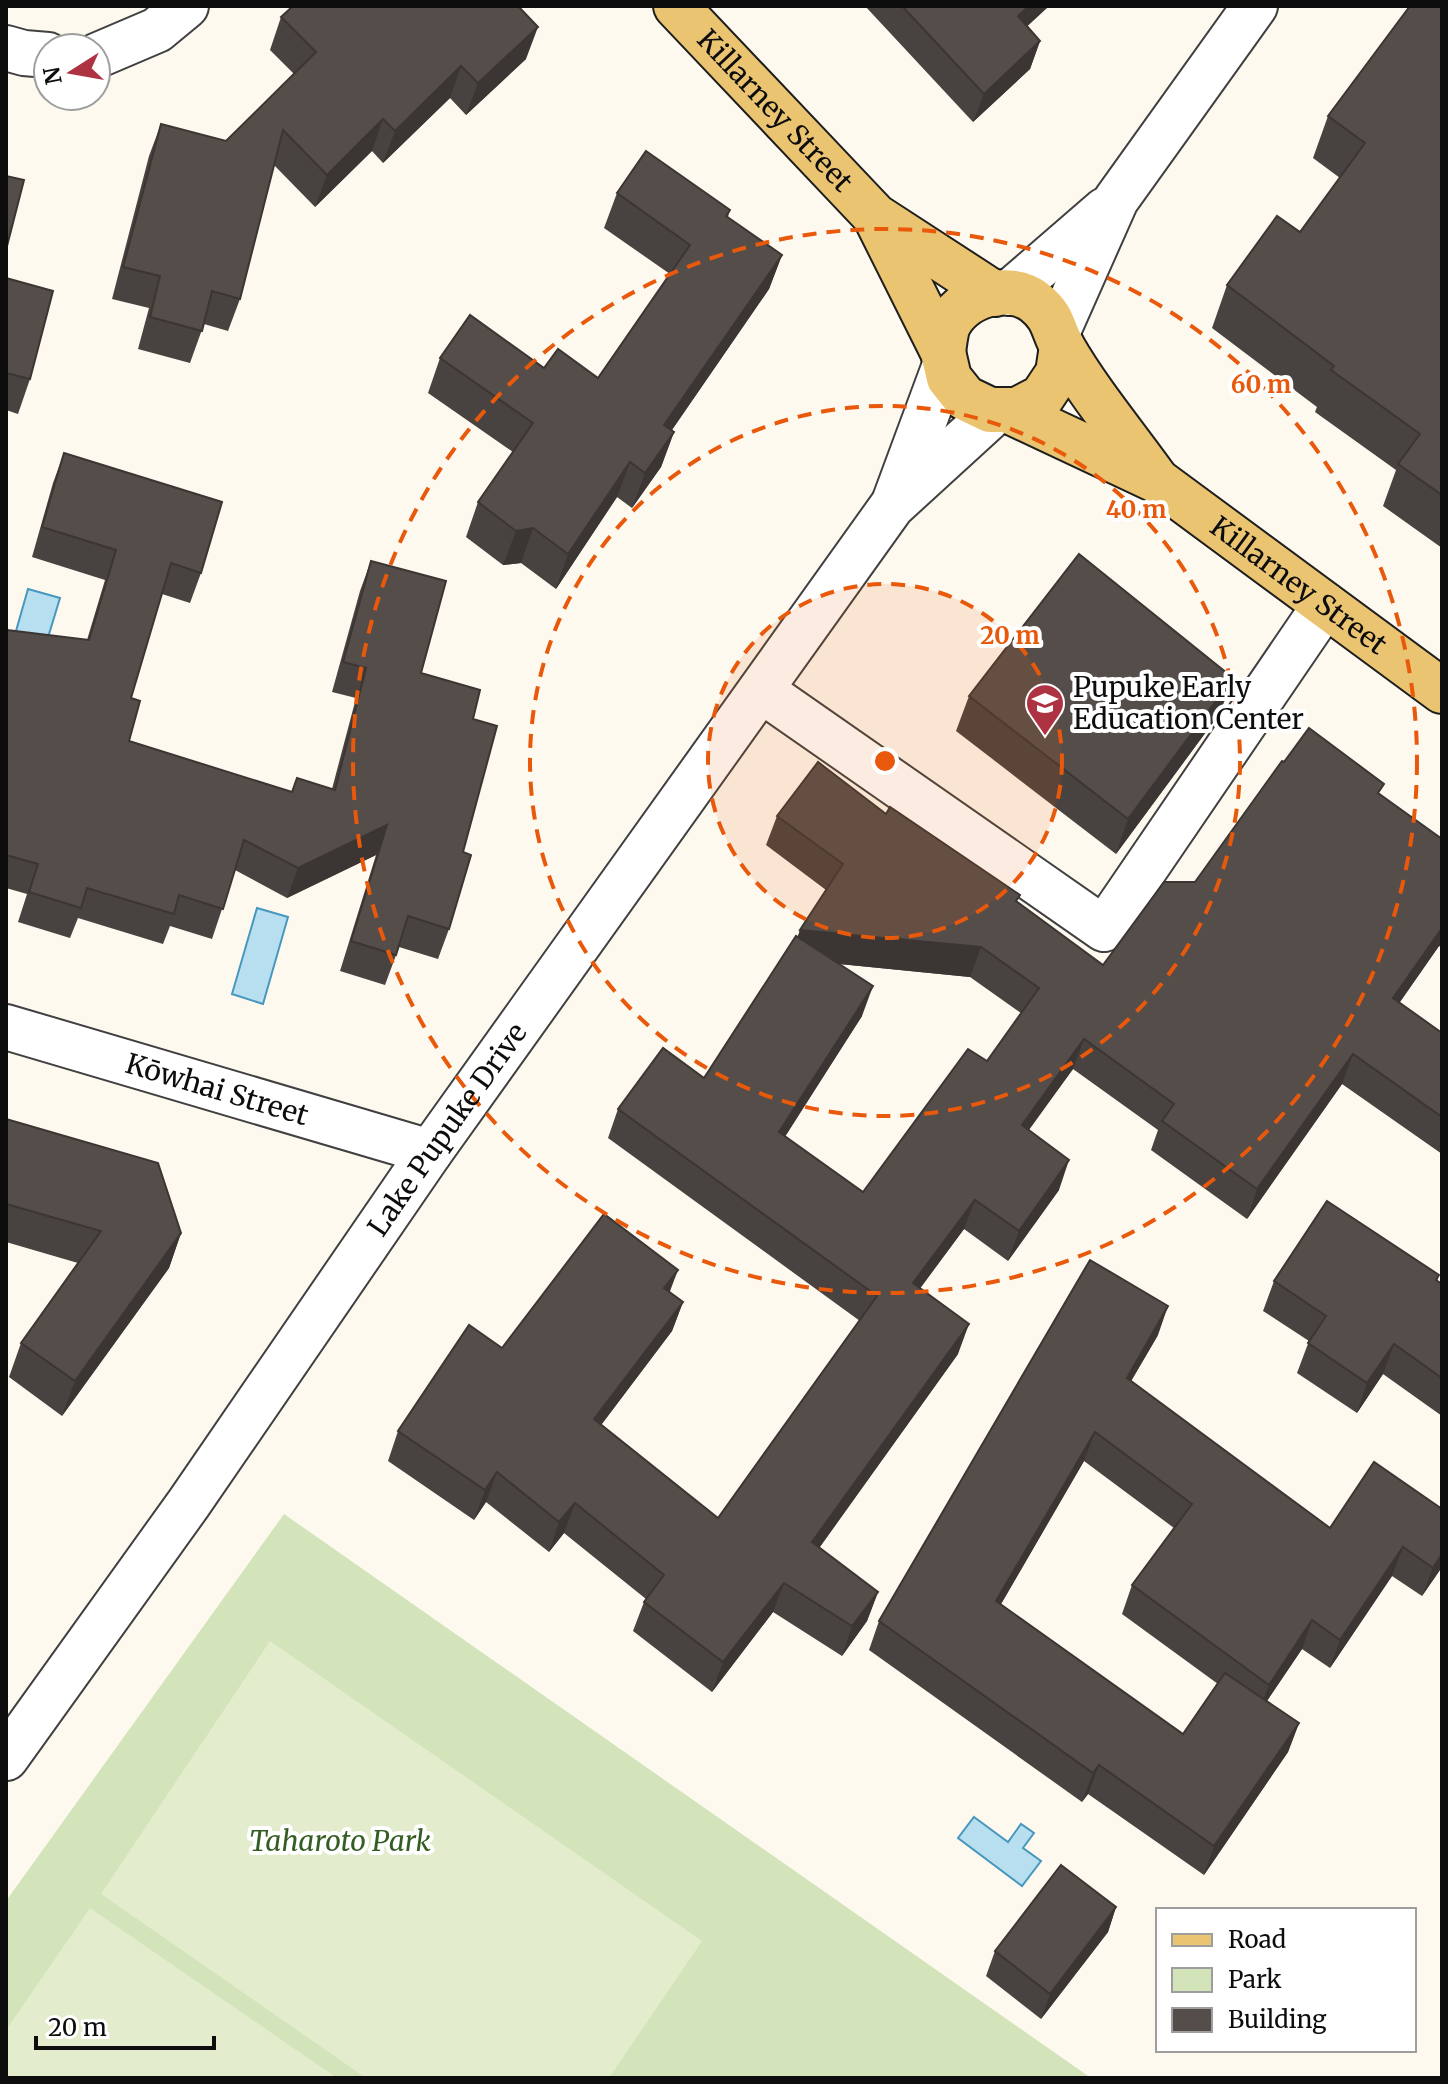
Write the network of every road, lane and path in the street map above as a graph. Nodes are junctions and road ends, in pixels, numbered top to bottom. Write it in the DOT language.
graph roads {
  1 [pos="186,6"];
  2 [pos="676,6"];
  3 [pos="1255,6"];
  4 [pos="6,48"];
  5 [pos="112,49"];
  6 [pos="32,54"];
  7 [pos="1116,200"];
  8 [pos="875,216"];
  9 [pos="1002,293"];
  10 [pos="1060,340"];
  11 [pos="944,359"];
  12 [pos="1002,410"];
  13 [pos="1156,480"];
  14 [pos="892,506"];
  15 [pos="1325,605"];
  16 [pos="761,690"];
  17 [pos="1442,691"];
  18 [pos="6,1027"];
  19 [pos="430,1152"];
  20 [pos="6,1758"];
  1 -- 5 [label="street"];
  2 -- 8 [label="main road, Killarney Street"];
  3 -- 7 [label="street"];
  4 -- 6 [label="street"];
  7 -- 9 [label="street"];
  7 -- 10 [label="street"];
  8 -- 9 [label="main road, Killarney Street"];
  8 -- 11 [label="main road, Killarney Street"];
  9 -- 10 [label="main road, Killarney Street"];
  9 -- 11 [label="main road"];
  10 -- 12 [label="main road"];
  10 -- 13 [label="main road, Killarney Street"];
  11 -- 12 [label="main road, Killarney Street"];
  11 -- 14 [label="street, Lake Pupuke Drive"];
  12 -- 13 [label="main road, Killarney Street"];
  12 -- 14 [label="street, Lake Pupuke Drive"];
  13 -- 15 [label="main road, Killarney Street"];
  14 -- 16 [label="street, Lake Pupuke Drive"];
  15 -- 16 [label="street"];
  15 -- 17 [label="main road, Killarney Street"];
  16 -- 19 [label="street, Lake Pupuke Drive"];
  18 -- 19 [label="street, Kōwhai Street"];
  19 -- 20 [label="street, Lake Pupuke Drive"];
}
